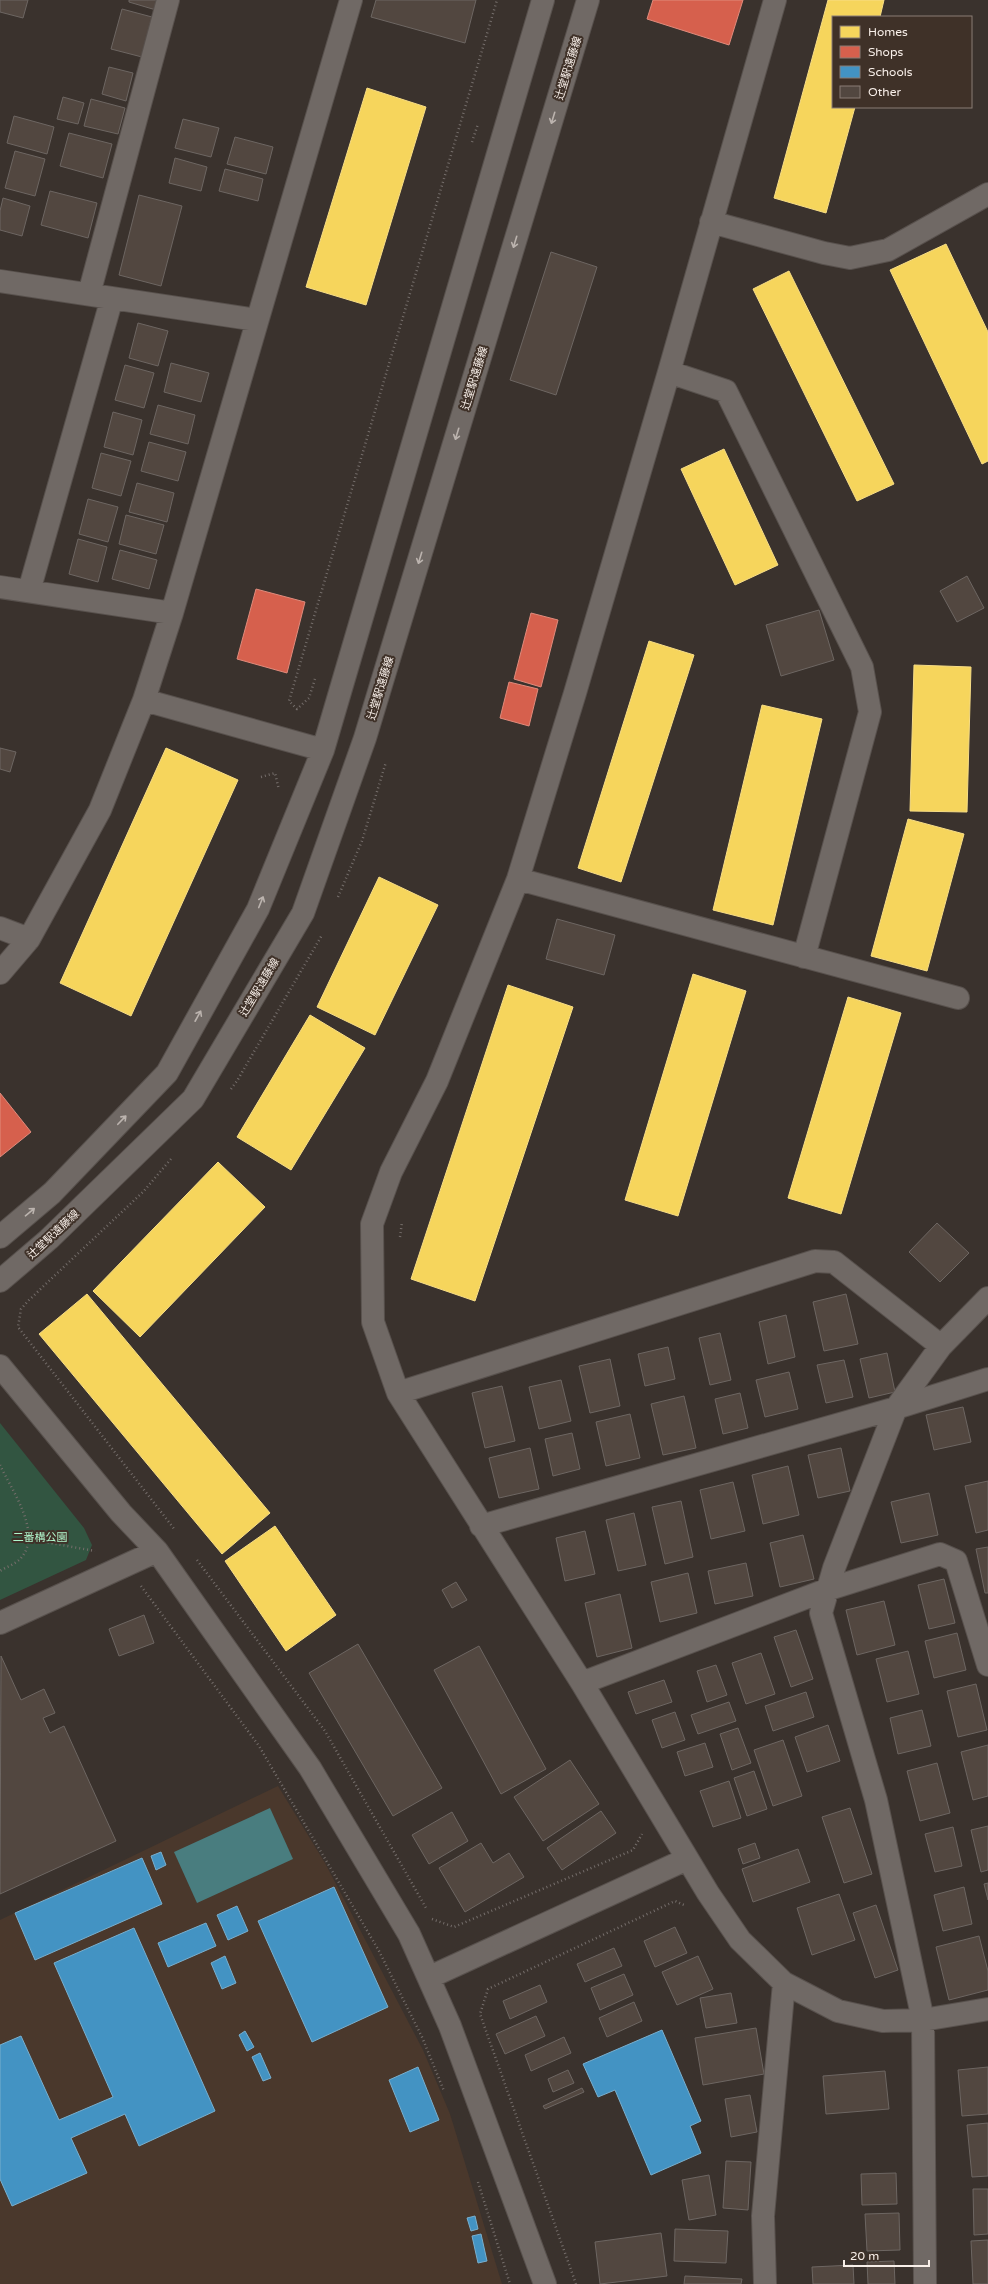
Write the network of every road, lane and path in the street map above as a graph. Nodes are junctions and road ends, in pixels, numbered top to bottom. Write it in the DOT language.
graph roads {
  1 [pos="168,0"];
  2 [pos="351,0"];
  3 [pos="498,0"];
  4 [pos="543,0"];
  5 [pos="588,0"];
  6 [pos="775,0"];
  7 [pos="988,194"];
  8 [pos="711,222"];
  9 [pos="0,281"];
  10 [pos="89,294"];
  11 [pos="112,298"];
  12 [pos="257,320"];
  13 [pos="669,372"];
  14 [pos="0,588"];
  15 [pos="29,592"];
  16 [pos="172,613"];
  17 [pos="309,698"];
  18 [pos="144,700"];
  19 [pos="323,750"];
  20 [pos="388,757"];
  21 [pos="261,777"];
  22 [pos="279,793"];
  23 [pos="518,879"];
  24 [pos="335,904"];
  25 [pos="0,928"];
  26 [pos="324,931"];
  27 [pos="29,939"];
  28 [pos="804,956"];
  29 [pos="0,973"];
  30 [pos="958,998"];
  31 [pos="228,1093"];
  32 [pos="173,1157"];
  33 [pos="404,1215"];
  34 [pos="0,1237"];
  35 [pos="398,1243"];
  36 [pos="0,1281"];
  37 [pos="988,1298"];
  38 [pos="941,1346"];
  39 [pos="0,1366"];
  40 [pos="988,1379"];
  41 [pos="398,1393"];
  42 [pos="896,1408"];
  43 [pos="0,1465"];
  44 [pos="481,1526"];
  45 [pos="178,1534"];
  46 [pos="28,1539"];
  47 [pos="157,1551"];
  48 [pos="99,1552"];
  49 [pos="193,1554"];
  50 [pos="0,1571"];
  51 [pos="139,1583"];
  52 [pos="826,1590"];
  53 [pos="0,1624"];
  54 [pos="988,1665"];
  55 [pos="582,1683"];
  56 [pos="642,1832"];
  57 [pos="687,1859"];
  58 [pos="686,1906"];
  59 [pos="430,1977"];
  60 [pos="784,1983"];
  61 [pos="988,2009"];
  62 [pos="923,2020"];
  63 [pos="446,2096"];
  64 [pos="476,2177"];
  65 [pos="510,2284"];
  66 [pos="545,2284"];
  67 [pos="576,2284"];
  68 [pos="765,2284"];
  69 [pos="925,2284"];
  1 -- 10 [label="street"];
  2 -- 12 [label="street"];
  3 -- 17 [label="path"];
  4 -- 19 [label="street"];
  5 -- 36 [label="street, 辻堂駅遠藤線, one-way"];
  6 -- 8 [label="street"];
  7 -- 8 [label="street"];
  8 -- 13 [label="street"];
  9 -- 10 [label="street"];
  10 -- 11 [label="street"];
  11 -- 12 [label="street"];
  11 -- 15 [label="street"];
  12 -- 16 [label="street"];
  13 -- 23 [label="street"];
  13 -- 28 [label="street"];
  14 -- 15 [label="street"];
  15 -- 16 [label="street"];
  16 -- 18 [label="street"];
  18 -- 19 [label="street"];
  18 -- 27 [label="street"];
  34 -- 19 [label="street, one-way"];
  20 -- 24 [label="path"];
  21 -- 22 [label="path"];
  23 -- 28 [label="street"];
  23 -- 41 [label="street"];
  25 -- 27 [label="street"];
  26 -- 31 [label="path"];
  27 -- 29 [label="street"];
  28 -- 30 [label="street"];
  32 -- 45 [label="path"];
  33 -- 35 [label="path"];
  37 -- 38 [label="street"];
  38 -- 41 [label="street"];
  38 -- 42 [label="street"];
  39 -- 47 [label="street"];
  40 -- 42 [label="street"];
  41 -- 44 [label="street"];
  42 -- 44 [label="street"];
  42 -- 52 [label="street"];
  43 -- 46 [label="path"];
  44 -- 55 [label="street"];
  46 -- 48 [label="path"];
  46 -- 50 [label="path"];
  47 -- 53 [label="street"];
  47 -- 59 [label="street"];
  49 -- 56 [label="path"];
  51 -- 63 [label="path"];
  52 -- 54 [label="street"];
  52 -- 55 [label="street"];
  52 -- 62 [label="street"];
  55 -- 57 [label="street"];
  57 -- 59 [label="street"];
  57 -- 60 [label="street"];
  58 -- 67 [label="path"];
  59 -- 66 [label="street"];
  60 -- 62 [label="street"];
  60 -- 68 [label="street"];
  61 -- 62 [label="street"];
  62 -- 69 [label="street"];
  64 -- 65 [label="path"];
}
